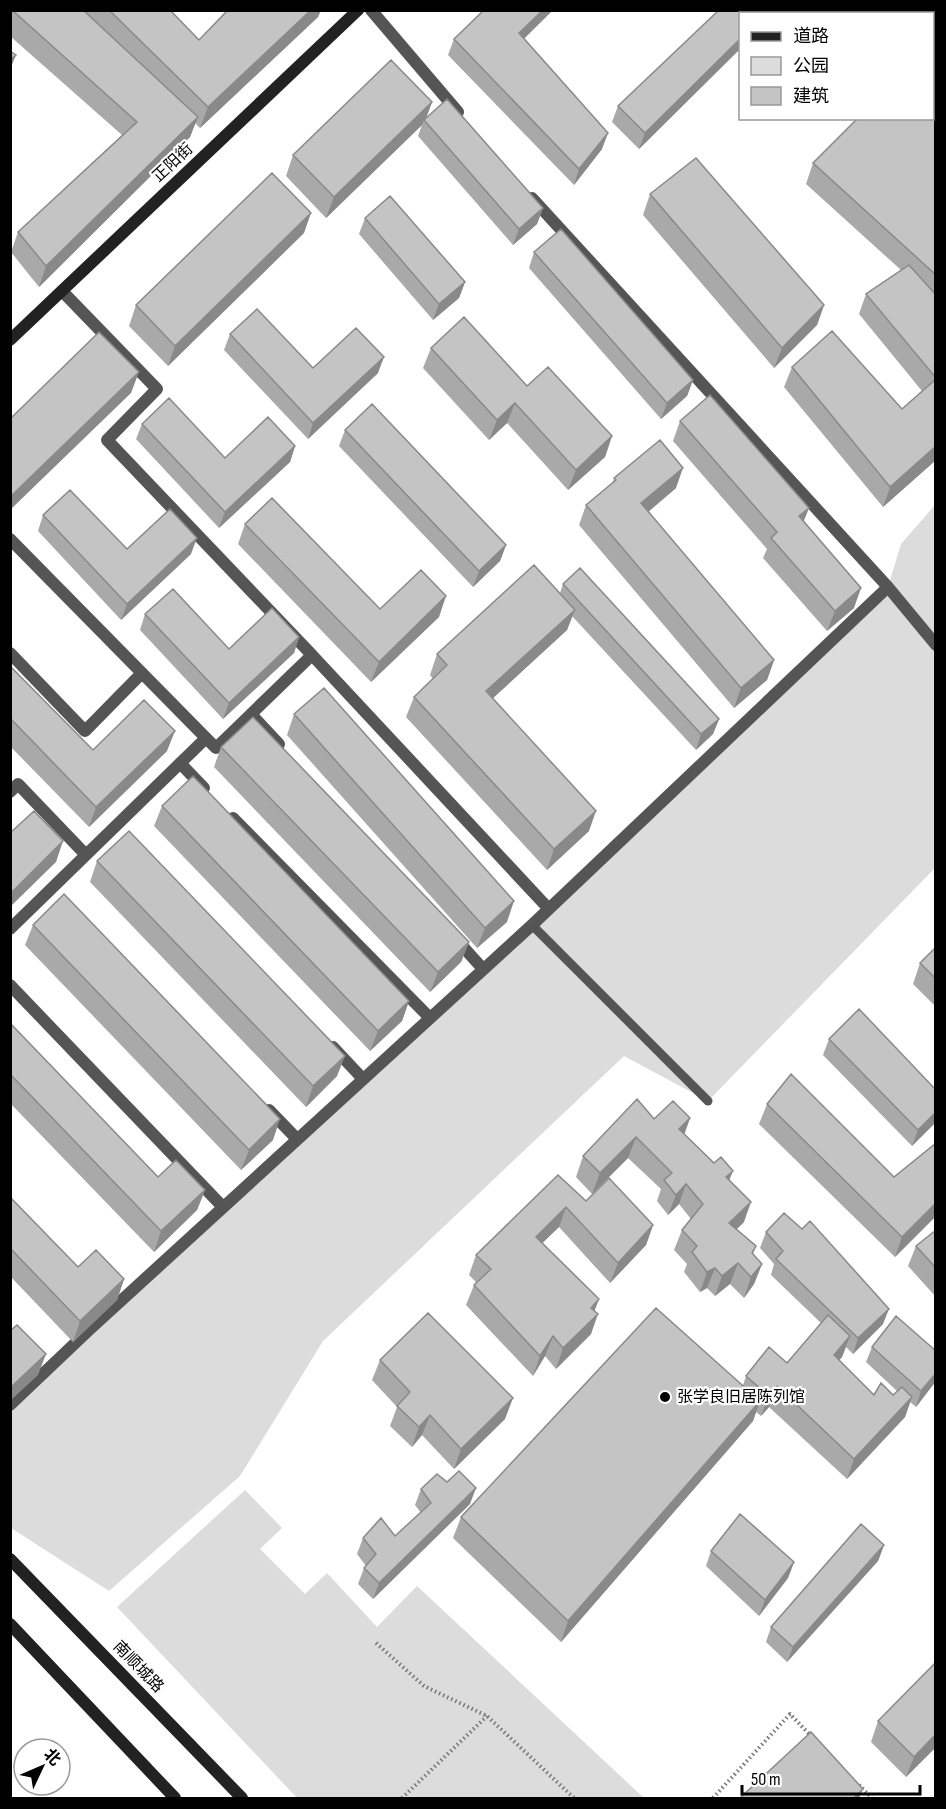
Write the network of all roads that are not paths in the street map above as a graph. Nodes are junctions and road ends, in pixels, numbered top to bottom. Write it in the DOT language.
graph roads {
  1 [pos="358,10"];
  2 [pos="371,10"];
  3 [pos="463,118"];
  4 [pos="524,189"];
  5 [pos="63,291"];
  6 [pos="10,340"];
  7 [pos="10,538"];
  8 [pos="888,587"];
  9 [pos="936,645"];
  10 [pos="10,653"];
  11 [pos="312,655"];
  12 [pos="142,673"];
  13 [pos="251,714"];
  14 [pos="206,738"];
  15 [pos="283,749"];
  16 [pos="180,763"];
  17 [pos="10,792"];
  18 [pos="86,855"];
  19 [pos="548,908"];
  20 [pos="532,925"];
  21 [pos="10,929"];
  22 [pos="451,934"];
  23 [pos="483,969"];
  24 [pos="10,985"];
  25 [pos="430,1018"];
  26 [pos="322,1036"];
  27 [pos="363,1079"];
  28 [pos="257,1097"];
  29 [pos="708,1101"];
  30 [pos="297,1139"];
  31 [pos="223,1207"];
  32 [pos="10,1405"];
  33 [pos="10,1559"];
  34 [pos="10,1624"];
  35 [pos="175,1798"];
  36 [pos="242,1798"];
  1 -- 5 [label="main road, 正阳街"];
  2 -- 3 [label="street"];
  4 -- 8 [label="street"];
  5 -- 6 [label="main road, 正阳街"];
  5 -- 11 [label="street"];
  7 -- 12 [label="street"];
  8 -- 9 [label="street"];
  8 -- 19 [label="street"];
  10 -- 12 [label="street"];
  11 -- 13 [label="street"];
  11 -- 19 [label="street"];
  12 -- 14 [label="street"];
  13 -- 14 [label="street"];
  13 -- 15 [label="street"];
  14 -- 16 [label="street"];
  16 -- 18 [label="street"];
  16 -- 25 [label="street"];
  17 -- 18 [label="street"];
  18 -- 21 [label="street"];
  19 -- 20 [label="street"];
  20 -- 23 [label="street"];
  20 -- 29 [label="lane"];
  22 -- 23 [label="street"];
  23 -- 25 [label="street"];
  24 -- 31 [label="street"];
  25 -- 27 [label="street"];
  26 -- 27 [label="street"];
  27 -- 30 [label="street"];
  28 -- 30 [label="street"];
  30 -- 31 [label="street"];
  31 -- 32 [label="street"];
  33 -- 36 [label="main road, 南顺城路"];
  34 -- 35 [label="main road"];
}
